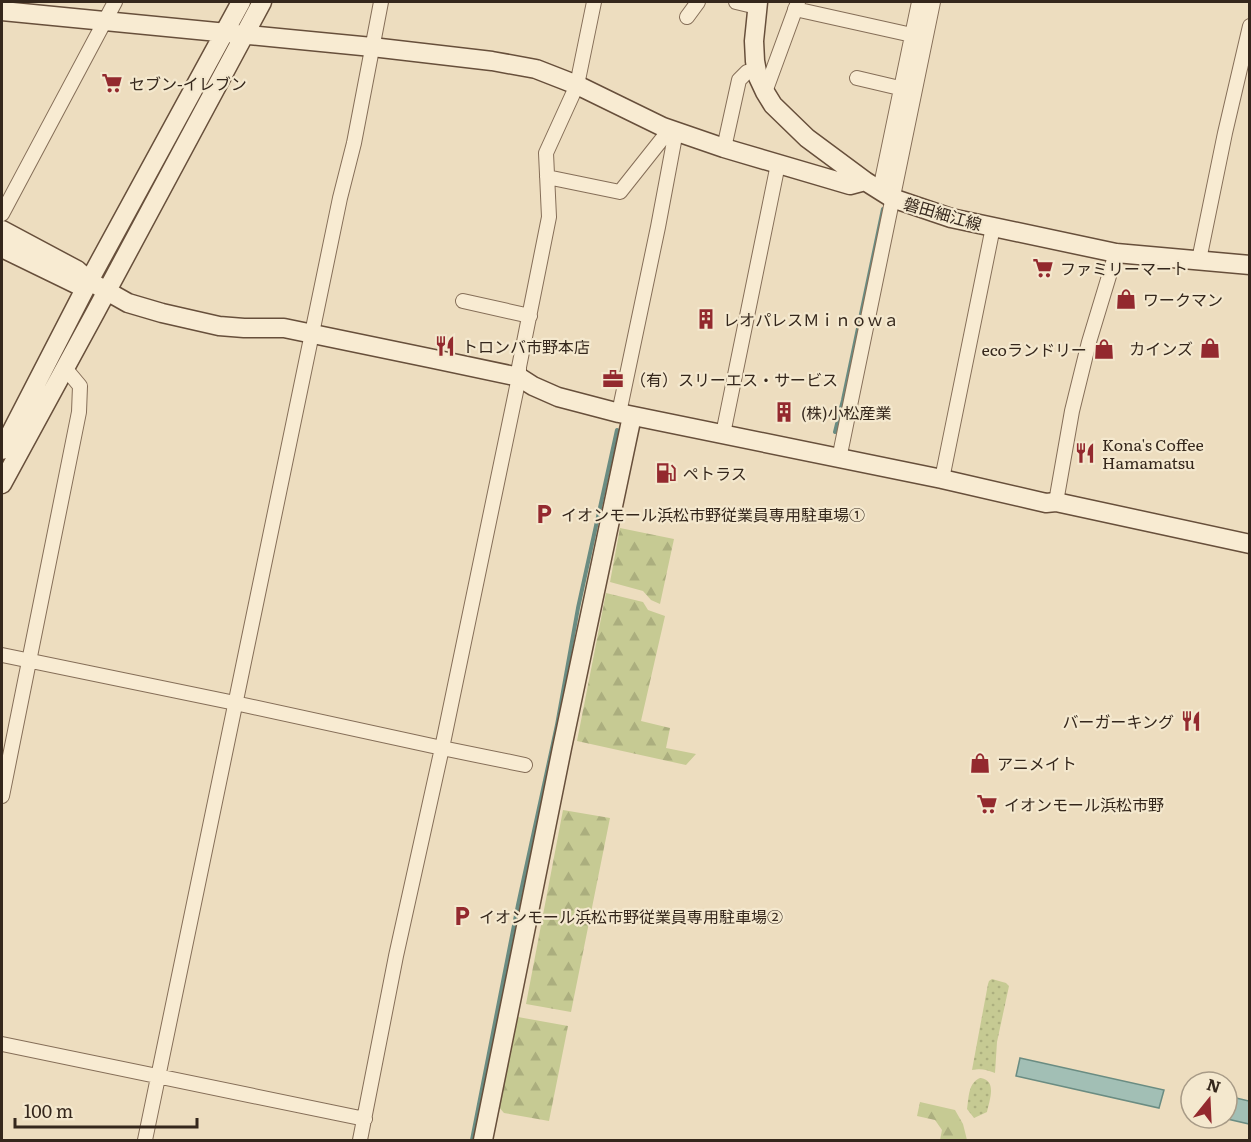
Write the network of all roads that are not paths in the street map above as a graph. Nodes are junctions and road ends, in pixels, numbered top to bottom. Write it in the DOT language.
graph roads {
  1 [pos="115,2"];
  2 [pos="241,2"];
  3 [pos="262,2"];
  4 [pos="381,2"];
  5 [pos="594,2"];
  6 [pos="698,2"];
  7 [pos="736,2"];
  8 [pos="919,2"];
  9 [pos="933,2"];
  10 [pos="758,4"];
  11 [pos="796,5"];
  12 [pos="2,11"];
  13 [pos="687,17"];
  14 [pos="104,20"];
  15 [pos="1250,26"];
  16 [pos="225,32"];
  17 [pos="243,34"];
  18 [pos="912,35"];
  19 [pos="372,47"];
  20 [pos="757,69"];
  21 [pos="857,78"];
  22 [pos="577,85"];
  23 [pos="907,90"];
  24 [pos="765,92"];
  25 [pos="673,130"];
  26 [pos="724,148"];
  27 [pos="778,164"];
  28 [pos="547,177"];
  29 [pos="879,190"];
  30 [pos="2,214"];
  31 [pos="993,227"];
  32 [pos="2,230"];
  33 [pos="2,248"];
  34 [pos="1116,254"];
  35 [pos="1199,260"];
  36 [pos="1250,265"];
  37 [pos="89,281"];
  38 [pos="107,290"];
  39 [pos="463,301"];
  40 [pos="530,316"];
  41 [pos="312,333"];
  42 [pos="65,368"];
  43 [pos="519,377"];
  44 [pos="625,414"];
  45 [pos="723,435"];
  46 [pos="4,441"];
  47 [pos="838,459"];
  48 [pos="942,480"];
  49 [pos="2,484"];
  50 [pos="1056,502"];
  51 [pos="1250,544"];
  52 [pos="2,655"];
  53 [pos="30,661"];
  54 [pos="235,703"];
  55 [pos="442,748"];
  56 [pos="525,765"];
  57 [pos="2,796"];
  58 [pos="2,1044"];
  59 [pos="159,1077"];
  60 [pos="365,1119"];
  61 [pos="145,1140"];
  62 [pos="360,1140"];
  63 [pos="483,1140"];
  1 -- 14 [label="street"];
  2 -- 16 [label="street"];
  3 -- 17 [label="street"];
  4 -- 19 [label="street"];
  5 -- 22 [label="street"];
  6 -- 13 [label="street"];
  7 -- 10 [label="street"];
  8 -- 18 [label="street"];
  9 -- 23 [label="street"];
  10 -- 20 [label="street, 磐田細江線"];
  11 -- 18 [label="street"];
  11 -- 24 [label="street"];
  12 -- 14 [label="street"];
  14 -- 16 [label="street"];
  14 -- 30 [label="street"];
  15 -- 35 [label="street"];
  16 -- 17 [label="street"];
  16 -- 37 [label="street"];
  17 -- 19 [label="street"];
  17 -- 38 [label="street"];
  18 -- 23 [label="street"];
  19 -- 22 [label="street"];
  19 -- 41 [label="street"];
  20 -- 24 [label="street, 磐田細江線"];
  20 -- 26 [label="street"];
  21 -- 23 [label="street"];
  22 -- 25 [label="street"];
  22 -- 28 [label="street"];
  23 -- 29 [label="street"];
  24 -- 29 [label="street, 磐田細江線"];
  25 -- 26 [label="street"];
  25 -- 28 [label="street"];
  25 -- 44 [label="street"];
  26 -- 27 [label="street"];
  27 -- 29 [label="street"];
  27 -- 45 [label="street"];
  28 -- 40 [label="street"];
  29 -- 31 [label="street, 磐田細江線"];
  29 -- 47 [label="street"];
  31 -- 34 [label="street, 磐田細江線"];
  31 -- 48 [label="street"];
  32 -- 37 [label="street"];
  33 -- 37 [label="street"];
  34 -- 35 [label="street, 磐田細江線"];
  34 -- 50 [label="street"];
  35 -- 36 [label="street, 磐田細江線"];
  37 -- 38 [label="street"];
  37 -- 46 [label="street"];
  38 -- 41 [label="street"];
  38 -- 42 [label="street"];
  39 -- 40 [label="street"];
  40 -- 43 [label="street"];
  41 -- 43 [label="street"];
  41 -- 54 [label="street"];
  42 -- 49 [label="street"];
  42 -- 53 [label="street"];
  43 -- 44 [label="street"];
  43 -- 55 [label="street"];
  44 -- 45 [label="street"];
  44 -- 63 [label="street"];
  45 -- 47 [label="street"];
  47 -- 48 [label="street"];
  48 -- 50 [label="street"];
  50 -- 51 [label="street"];
  52 -- 53 [label="street"];
  53 -- 54 [label="street"];
  53 -- 57 [label="street"];
  54 -- 55 [label="street"];
  54 -- 59 [label="street"];
  55 -- 56 [label="street"];
  55 -- 60 [label="street"];
  58 -- 59 [label="street"];
  59 -- 60 [label="street"];
  59 -- 61 [label="street"];
  60 -- 62 [label="street"];
}
